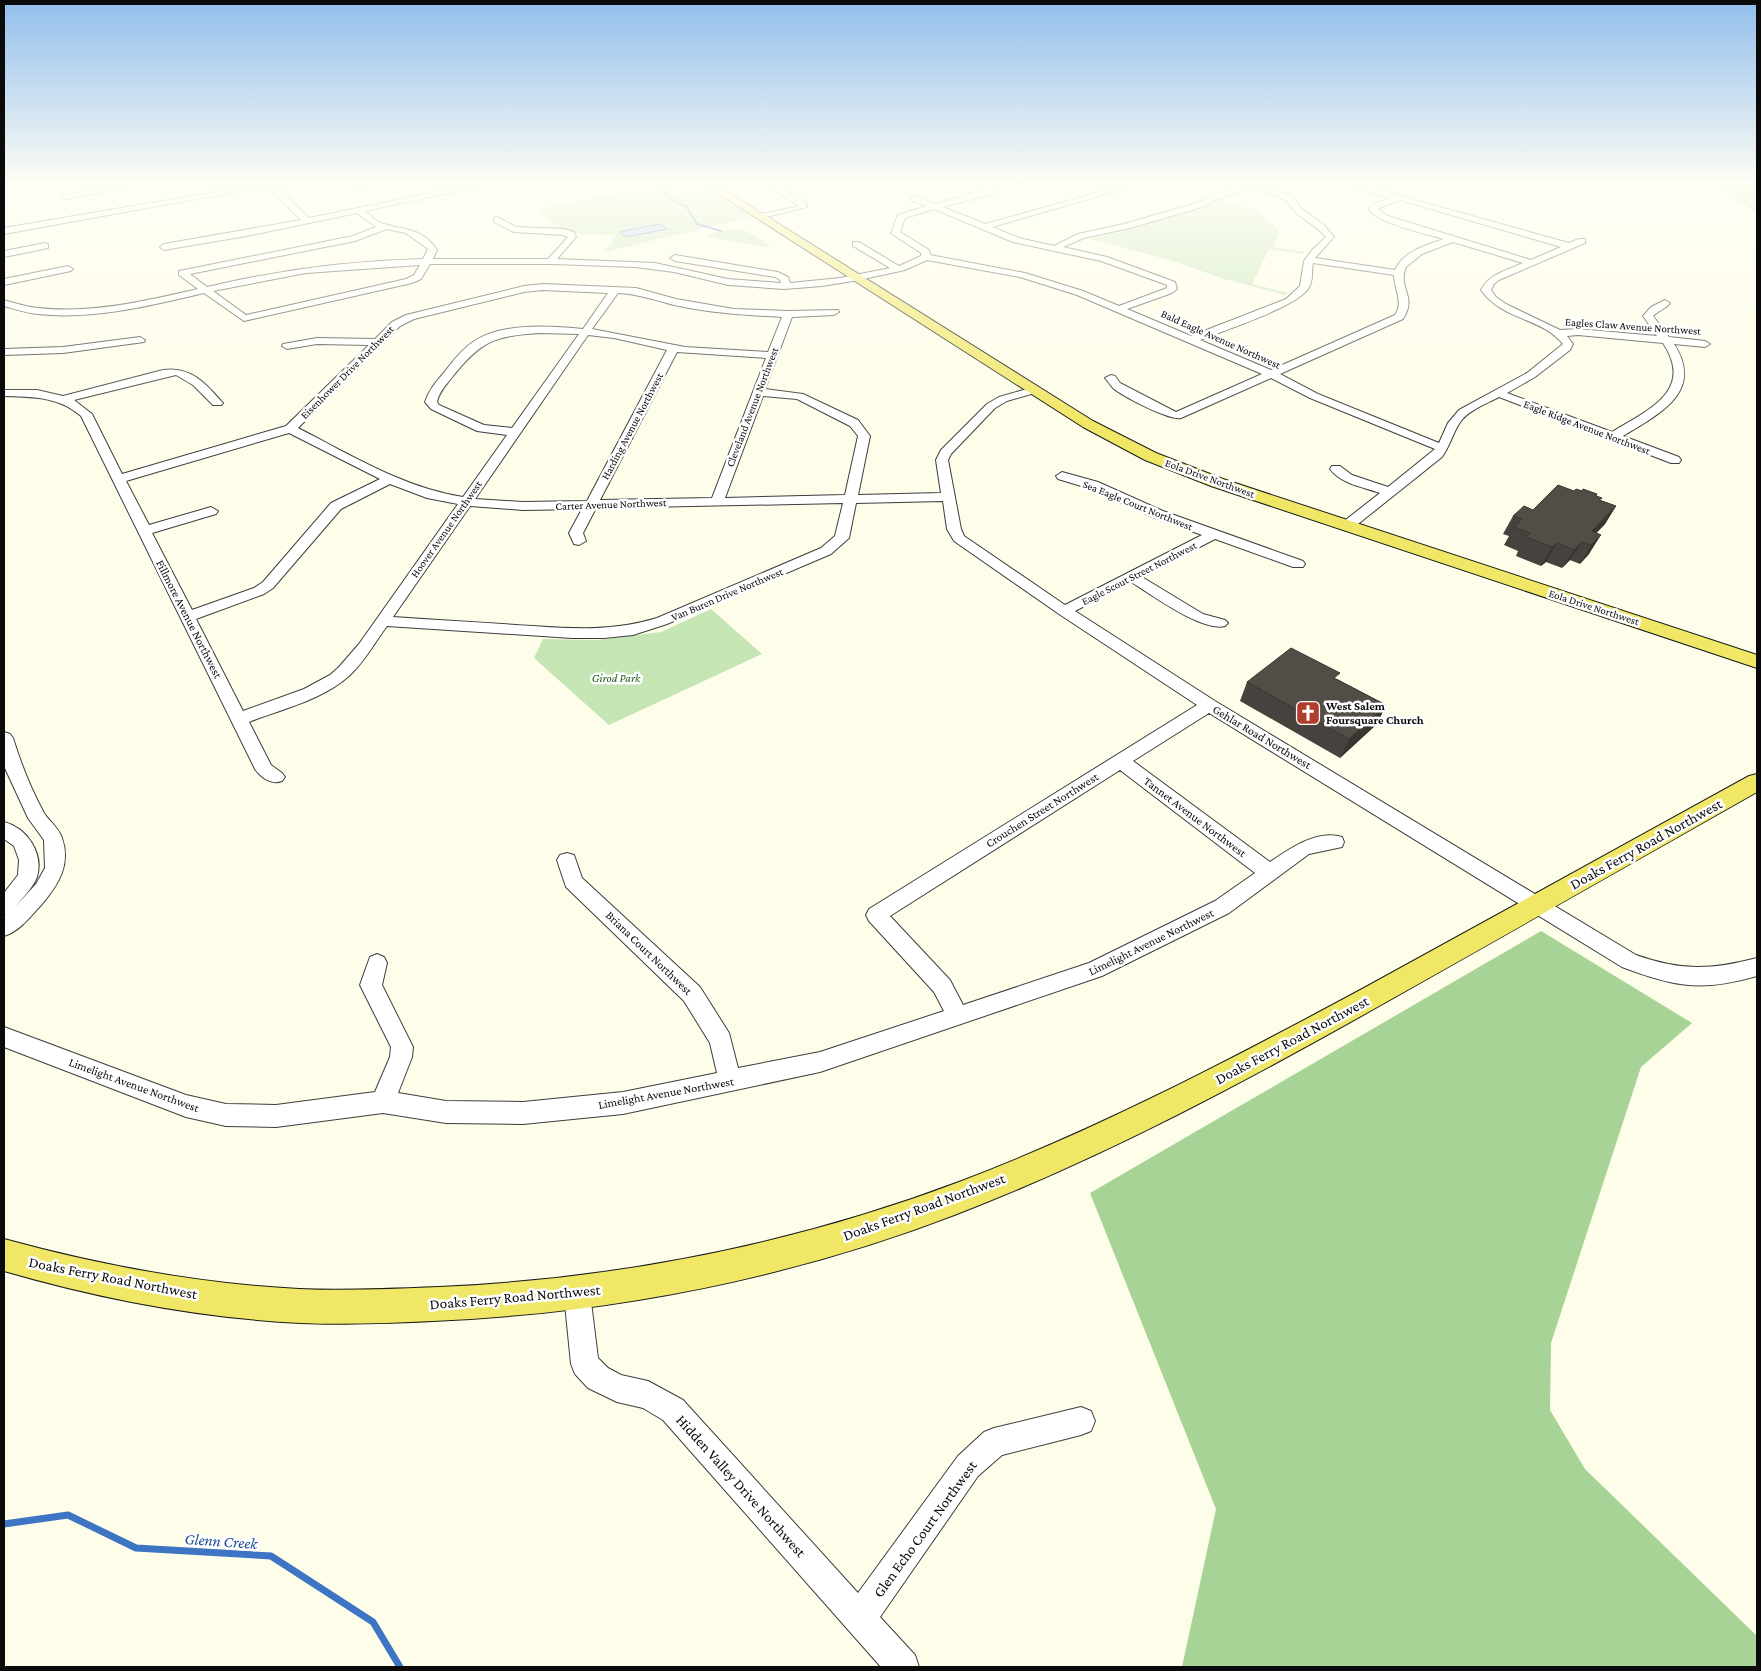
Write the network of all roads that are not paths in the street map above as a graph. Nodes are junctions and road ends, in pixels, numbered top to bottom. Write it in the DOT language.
graph roads {
  1 [pos="222,265"];
  2 [pos="398,265"];
  3 [pos="426,265"];
  4 [pos="616,265"];
  5 [pos="715,265"];
  6 [pos="835,265"];
  7 [pos="893,265"];
  8 [pos="909,265"];
  9 [pos="976,265"];
  10 [pos="1120,265"];
  11 [pos="1310,265"];
  12 [pos="1344,265"];
  13 [pos="1402,265"];
  14 [pos="1528,265"];
  15 [pos="898,268"];
  16 [pos="68,269"];
  17 [pos="1398,273"];
  18 [pos="856,278"];
  19 [pos="4,282"];
  20 [pos="729,282"];
  21 [pos="784,287"];
  22 [pos="203,290"];
  23 [pos="615,290"];
  24 [pos="4,303"];
  25 [pos="1665,303"];
  26 [pos="692,306"];
  27 [pos="1119,309"];
  28 [pos="834,312"];
  29 [pos="788,314"];
  30 [pos="584,332"];
  31 [pos="1558,333"];
  32 [pos="140,340"];
  33 [pos="1191,340"];
  34 [pos="1666,340"];
  35 [pos="377,342"];
  36 [pos="1705,344"];
  37 [pos="286,346"];
  38 [pos="674,348"];
  39 [pos="4,352"];
  40 [pos="772,355"];
  41 [pos="1271,374"];
  42 [pos="1111,378"];
  43 [pos="1034,390"];
  44 [pos="758,392"];
  45 [pos="4,393"];
  46 [pos="1498,393"];
  47 [pos="64,399"];
  48 [pos="217,403"];
  49 [pos="290,429"];
  50 [pos="513,432"];
  51 [pos="1613,437"];
  52 [pos="1443,448"];
  53 [pos="1675,460"];
  54 [pos="1336,470"];
  55 [pos="1062,476"];
  56 [pos="119,479"];
  57 [pos="390,479"];
  58 [pos="1390,492"];
  59 [pos="949,497"];
  60 [pos="850,499"];
  61 [pos="717,501"];
  62 [pos="465,502"];
  63 [pos="590,505"];
  64 [pos="211,511"];
  65 [pos="1348,525"];
  66 [pos="144,531"];
  67 [pos="1214,534"];
  68 [pos="579,541"];
  69 [pos="1298,564"];
  70 [pos="1132,577"];
  71 [pos="1064,611"];
  72 [pos="187,617"];
  73 [pos="382,621"];
  74 [pos="1220,623"];
  75 [pos="1757,662"];
  76 [pos="1209,705"];
  77 [pos="239,719"];
  78 [pos="4,738"];
  79 [pos="1120,761"];
  80 [pos="276,777"];
  81 [pos="1757,782"];
  82 [pos="4,829"];
  83 [pos="1335,842"];
  84 [pos="567,860"];
  85 [pos="1270,873"];
  86 [pos="1537,905"];
  87 [pos="4,907"];
  88 [pos="4,928"];
  89 [pos="377,962"];
  90 [pos="1757,967"];
  91 [pos="958,1016"];
  92 [pos="4,1037"];
  93 [pos="730,1082"];
  94 [pos="383,1102"];
  95 [pos="4,1255"];
  96 [pos="577,1294"];
  97 [pos="1081,1422"];
  98 [pos="860,1618"];
  99 [pos="904,1667"];
  1 -- 22 [label="street"];
  2 -- 22 [label="street"];
  3 -- 22 [label="street"];
  4 -- 20 [label="street"];
  5 -- 21 [label="street"];
  6 -- 18 [label="main road, Eola Drive Northwest"];
  7 -- 15 [label="street"];
  8 -- 15 [label="street"];
  9 -- 27 [label="street, Bald Eagle Avenue Northwest"];
  10 -- 27 [label="street"];
  11 -- 33 [label="street"];
  12 -- 17 [label="street"];
  13 -- 17 [label="street"];
  14 -- 31 [label="street"];
  15 -- 18 [label="street"];
  16 -- 19 [label="street"];
  17 -- 41 [label="street"];
  18 -- 21 [label="street"];
  18 -- 43 [label="main road, Eola Drive Northwest"];
  20 -- 21 [label="street"];
  20 -- 26 [label="street"];
  22 -- 24 [label="street"];
  23 -- 26 [label="street, Eisenhower Drive Northwest"];
  23 -- 30 [label="street, Hoover Avenue Northwest"];
  23 -- 35 [label="street, Eisenhower Drive Northwest"];
  25 -- 34 [label="street"];
  26 -- 29 [label="street, Eisenhower Drive Northwest"];
  27 -- 33 [label="street, Bald Eagle Avenue Northwest"];
  28 -- 29 [label="street, Eisenhower Drive Northwest"];
  29 -- 40 [label="street, Cleveland Avenue Northwest"];
  30 -- 38 [label="street"];
  30 -- 50 [label="street, Hoover Avenue Northwest"];
  30 -- 50 [label="street"];
  31 -- 34 [label="street, Eagles Claw Avenue Northwest"];
  31 -- 46 [label="street"];
  32 -- 39 [label="street"];
  33 -- 41 [label="street, Bald Eagle Avenue Northwest"];
  34 -- 36 [label="street, Eagles Claw Avenue Northwest"];
  34 -- 51 [label="street"];
  35 -- 37 [label="street"];
  35 -- 49 [label="street, Eisenhower Drive Northwest"];
  38 -- 40 [label="street"];
  38 -- 63 [label="street, Harding Avenue Northwest"];
  40 -- 44 [label="street, Cleveland Avenue Northwest"];
  41 -- 42 [label="street"];
  41 -- 52 [label="street, Bald Eagle Avenue Northwest"];
  43 -- 59 [label="street, Gehlar Road Northwest"];
  43 -- 65 [label="main road, Eola Drive Northwest"];
  44 -- 60 [label="street, Van Buren Drive Northwest"];
  44 -- 61 [label="street, Cleveland Avenue Northwest"];
  45 -- 47 [label="street"];
  46 -- 51 [label="street, Eagle Ridge Avenue Northwest"];
  46 -- 52 [label="street"];
  47 -- 48 [label="street"];
  47 -- 56 [label="street, Fillmore Avenue Northwest"];
  49 -- 56 [label="street, Eisenhower Drive Northwest"];
  49 -- 57 [label="street, Carter Avenue Northwest"];
  50 -- 62 [label="street, Hoover Avenue Northwest"];
  51 -- 53 [label="street, Eagle Ridge Avenue Northwest"];
  52 -- 58 [label="street"];
  54 -- 58 [label="street"];
  55 -- 67 [label="street, Sea Eagle Court Northwest"];
  56 -- 66 [label="street, Fillmore Avenue Northwest"];
  57 -- 62 [label="street, Carter Avenue Northwest"];
  57 -- 72 [label="street"];
  58 -- 65 [label="street"];
  59 -- 60 [label="street, Carter Avenue Northwest"];
  59 -- 71 [label="street, Gehlar Road Northwest"];
  60 -- 61 [label="street, Carter Avenue Northwest"];
  60 -- 73 [label="street, Van Buren Drive Northwest"];
  61 -- 63 [label="street, Carter Avenue Northwest"];
  62 -- 63 [label="street, Carter Avenue Northwest"];
  62 -- 73 [label="street, Hoover Avenue Northwest"];
  63 -- 68 [label="street, Harding Avenue Northwest"];
  64 -- 66 [label="street"];
  65 -- 75 [label="main road, Eola Drive Northwest"];
  66 -- 72 [label="street, Fillmore Avenue Northwest"];
  67 -- 69 [label="street, Sea Eagle Court Northwest"];
  67 -- 70 [label="street, Eagle Scout Street Northwest"];
  70 -- 71 [label="street, Eagle Scout Street Northwest"];
  70 -- 74 [label="street"];
  71 -- 76 [label="street, Gehlar Road Northwest"];
  72 -- 77 [label="street, Fillmore Avenue Northwest"];
  73 -- 77 [label="street, Hoover Avenue Northwest"];
  76 -- 79 [label="street, Crouchen Street Northwest"];
  76 -- 86 [label="street, Gehlar Road Northwest"];
  77 -- 80 [label="street, Fillmore Avenue Northwest"];
  78 -- 88 [label="street"];
  79 -- 85 [label="street, Tannet Avenue Northwest"];
  79 -- 91 [label="street, Crouchen Street Northwest"];
  81 -- 86 [label="main road, Doaks Ferry Road Northwest"];
  82 -- 87 [label="street"];
  83 -- 85 [label="street"];
  84 -- 93 [label="street, Briana Court Northwest"];
  85 -- 91 [label="street, Limelight Avenue Northwest"];
  86 -- 90 [label="street, Gehlar Road Northwest"];
  86 -- 96 [label="main road, Doaks Ferry Road Northwest"];
  89 -- 94 [label="street"];
  91 -- 93 [label="street, Limelight Avenue Northwest"];
  92 -- 94 [label="street, Limelight Avenue Northwest"];
  93 -- 94 [label="street, Limelight Avenue Northwest"];
  95 -- 96 [label="main road, Doaks Ferry Road Northwest"];
  96 -- 98 [label="street, Hidden Valley Drive Northwest"];
  97 -- 98 [label="street, Glen Echo Court Northwest"];
  98 -- 99 [label="street, Hidden Valley Drive Northwest"];
}
